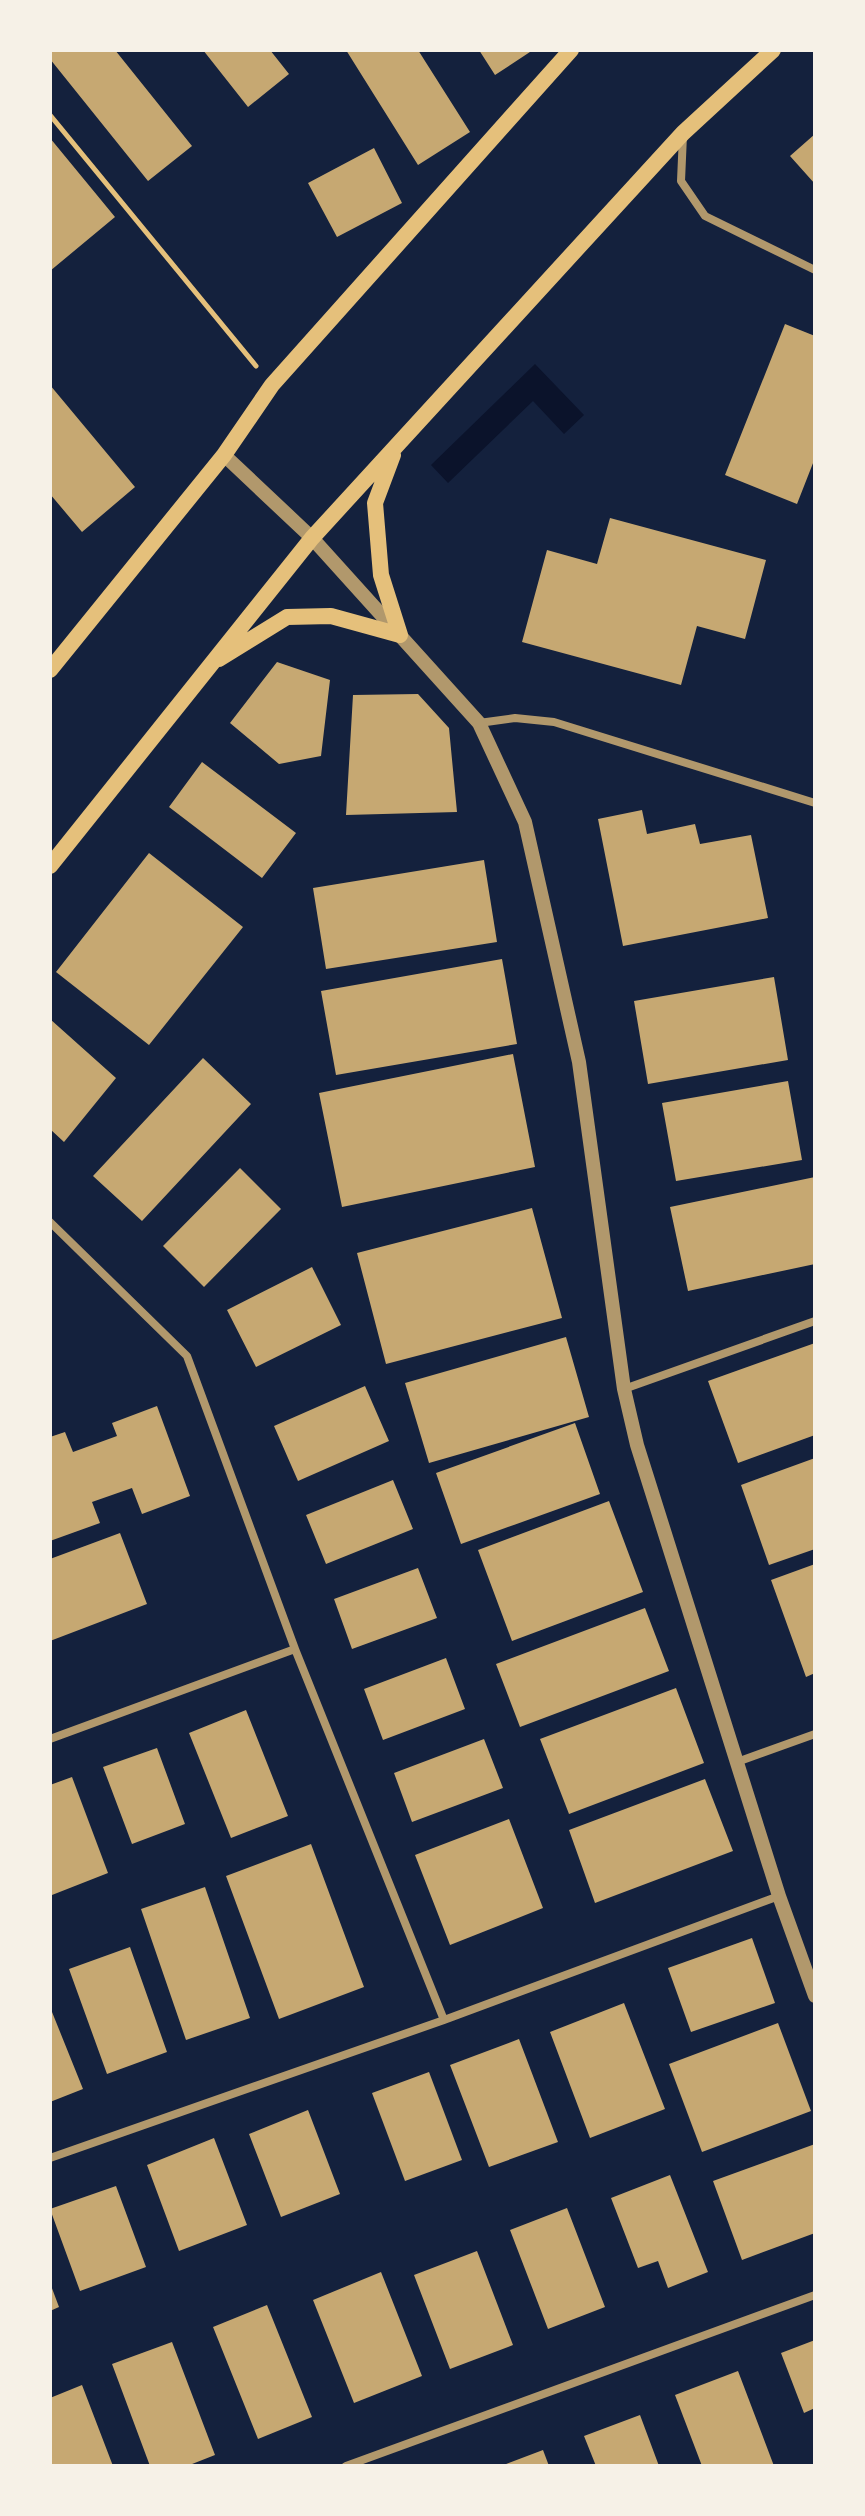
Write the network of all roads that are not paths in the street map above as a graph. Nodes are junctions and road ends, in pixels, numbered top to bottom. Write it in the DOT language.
graph roads {
  1 [pos="571,50"];
  2 [pos="773,50"];
  3 [pos="683,133"];
  4 [pos="815,270"];
  5 [pos="396,447"];
  6 [pos="224,455"];
  7 [pos="312,538"];
  8 [pos="400,635"];
  9 [pos="208,667"];
  10 [pos="50,670"];
  11 [pos="479,723"];
  12 [pos="815,803"];
  13 [pos="50,866"];
  14 [pos="50,1222"];
  15 [pos="815,1321"];
  16 [pos="624,1389"];
  17 [pos="295,1649"];
  18 [pos="815,1734"];
  19 [pos="50,1739"];
  20 [pos="736,1762"];
  21 [pos="779,1896"];
  22 [pos="815,1996"];
  23 [pos="444,2020"];
  24 [pos="50,2158"];
  25 [pos="815,2295"];
  26 [pos="346,2466"];
  1 -- 6 [label="main road"];
  2 -- 3 [label="main road"];
  3 -- 4 [label="street"];
  3 -- 5 [label="main road"];
  5 -- 7 [label="main road"];
  5 -- 8 [label="main road"];
  6 -- 7 [label="street"];
  6 -- 10 [label="main road"];
  7 -- 8 [label="street"];
  7 -- 9 [label="main road"];
  8 -- 9 [label="main road"];
  8 -- 11 [label="street"];
  9 -- 13 [label="main road"];
  11 -- 12 [label="street"];
  11 -- 16 [label="street"];
  14 -- 17 [label="street"];
  15 -- 16 [label="street"];
  16 -- 20 [label="street"];
  17 -- 19 [label="street"];
  17 -- 23 [label="street"];
  18 -- 20 [label="street"];
  20 -- 21 [label="street"];
  21 -- 22 [label="street"];
  21 -- 23 [label="street"];
  23 -- 24 [label="street"];
  25 -- 26 [label="street"];
}
